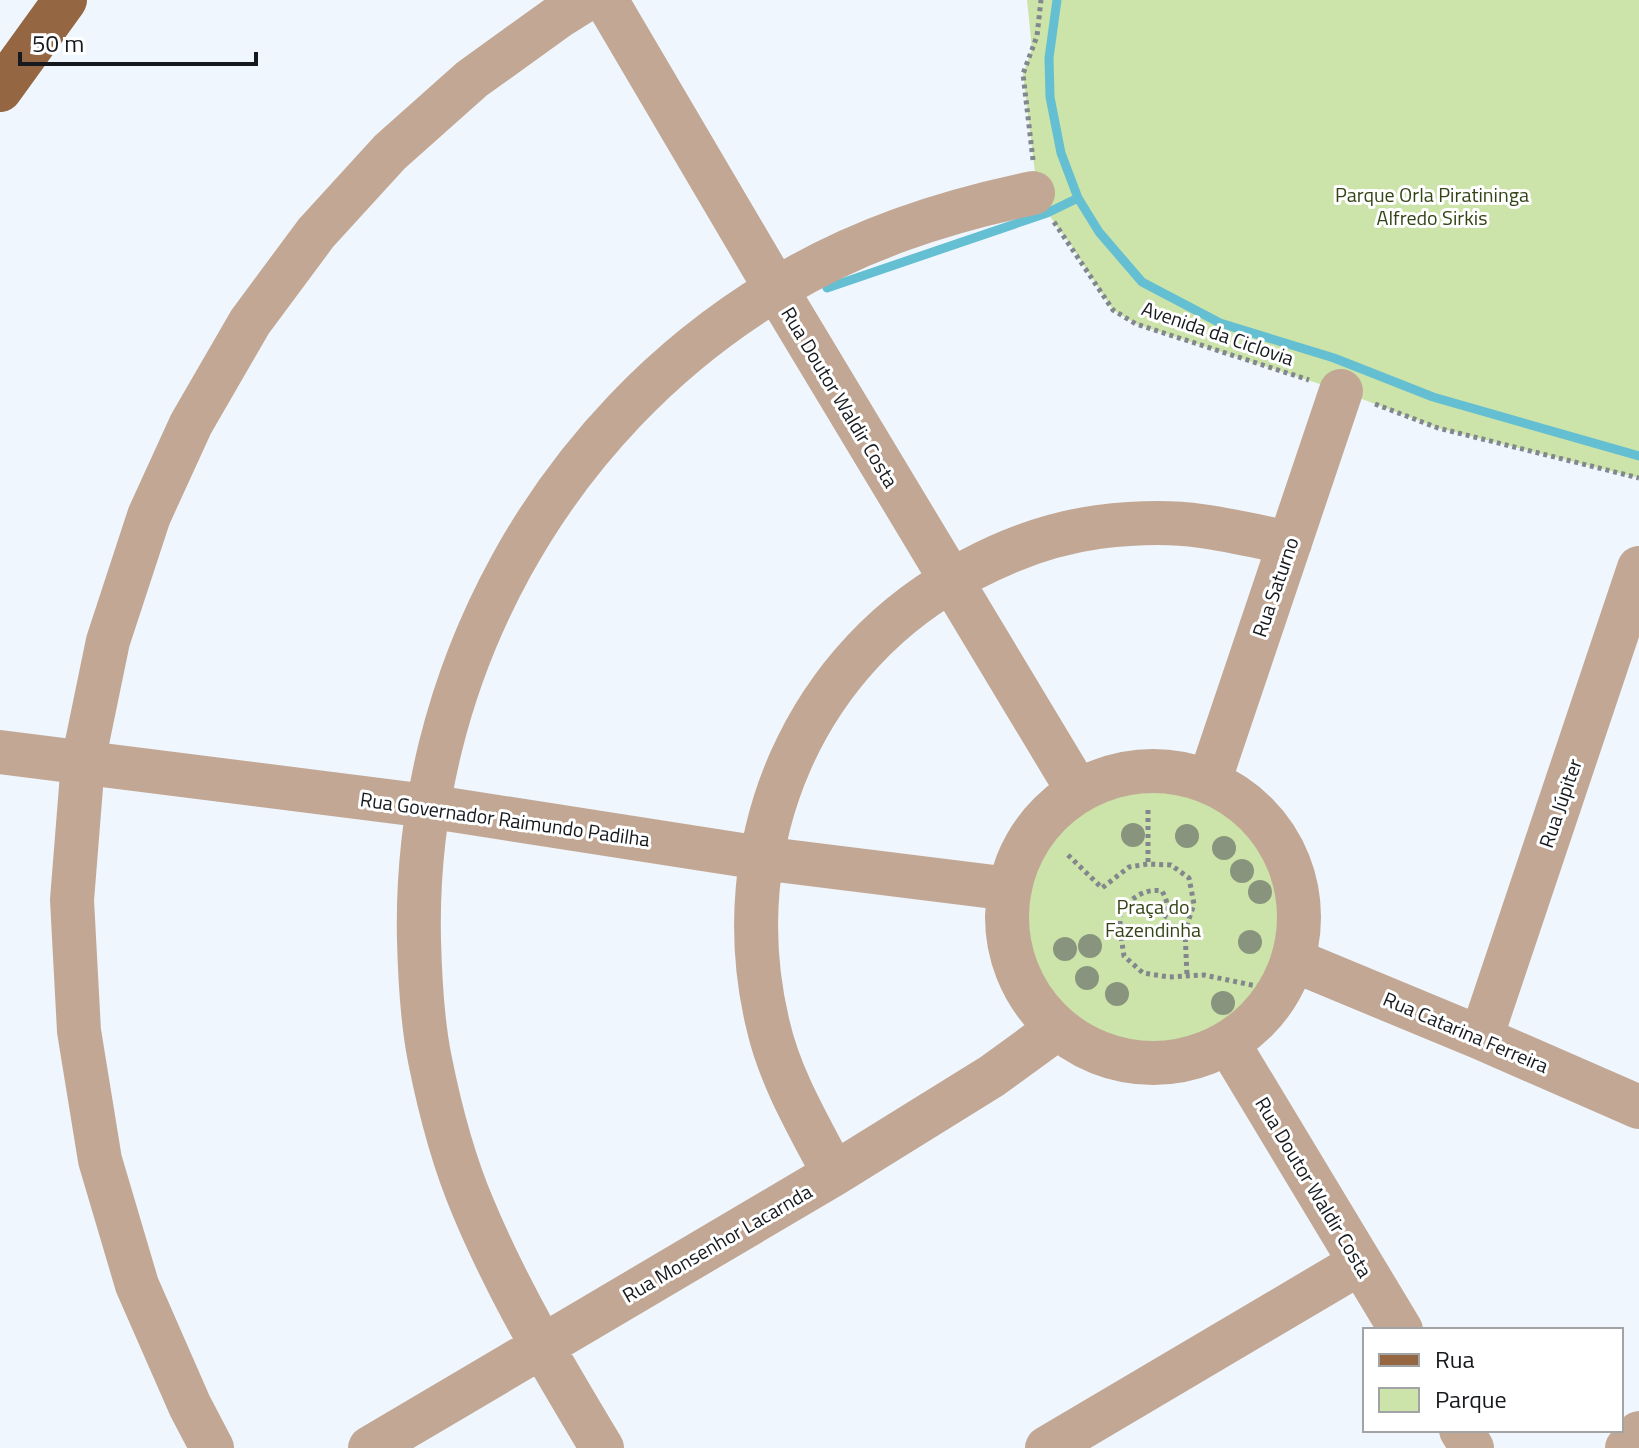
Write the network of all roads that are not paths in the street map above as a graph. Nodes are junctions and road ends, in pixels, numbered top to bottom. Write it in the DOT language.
graph roads {
  1 [pos="65,0"];
  2 [pos="585,0"];
  3 [pos="606,0"];
  4 [pos="0,90"];
  5 [pos="1033,193"];
  6 [pos="776,289"];
  7 [pos="1341,391"];
  8 [pos="1290,543"];
  9 [pos="1639,568"];
  10 [pos="950,580"];
  11 [pos="0,752"];
  12 [pos="83,762"];
  13 [pos="1209,782"];
  14 [pos="1078,791"];
  15 [pos="427,806"];
  16 [pos="761,858"];
  17 [pos="1010,889"];
  18 [pos="1286,976"];
  19 [pos="1058,1028"];
  20 [pos="1481,1038"];
  21 [pos="1228,1043"];
  22 [pos="1639,1107"];
  23 [pos="834,1174"];
  24 [pos="1360,1263"];
  25 [pos="1400,1328"];
  26 [pos="542,1346"];
  27 [pos="1639,1433"];
  28 [pos="212,1448"];
  29 [pos="370,1448"];
  30 [pos="602,1448"];
  31 [pos="1047,1448"];
  32 [pos="1627,1448"];
  1 -- 4 [label="main road"];
  2 -- 12 [label="street"];
  3 -- 6 [label="street, Rua Doutor Waldir Costa"];
  5 -- 6 [label="street"];
  6 -- 10 [label="street, Rua Doutor Waldir Costa"];
  6 -- 15 [label="street"];
  7 -- 8 [label="street, Rua Saturno"];
  8 -- 10 [label="street"];
  8 -- 13 [label="street, Rua Saturno"];
  9 -- 20 [label="street, Rua Júpiter"];
  10 -- 14 [label="street, Rua Doutor Waldir Costa"];
  10 -- 16 [label="street"];
  11 -- 12 [label="street, Rua Governador Raimundo Padilha"];
  12 -- 15 [label="street, Rua Governador Raimundo Padilha"];
  12 -- 28 [label="street"];
  13 -- 14 [label="street"];
  13 -- 18 [label="street"];
  14 -- 17 [label="street"];
  15 -- 16 [label="street, Rua Governador Raimundo Padilha"];
  15 -- 26 [label="street"];
  16 -- 17 [label="street, Rua Governador Raimundo Padilha"];
  16 -- 23 [label="street"];
  17 -- 19 [label="street"];
  18 -- 20 [label="street, Rua Catarina Ferreira"];
  18 -- 21 [label="street"];
  19 -- 21 [label="street"];
  19 -- 23 [label="street, Rua Monsenhor Lacarnda"];
  20 -- 22 [label="street, Rua Catarina Ferreira"];
  21 -- 24 [label="street, Rua Doutor Waldir Costa"];
  23 -- 26 [label="street, Rua Monsenhor Lacarnda"];
  24 -- 25 [label="street, Rua Doutor Waldir Costa"];
  24 -- 31 [label="street"];
  26 -- 29 [label="street, Rua Monsenhor Lacarnda"];
  26 -- 30 [label="street"];
  27 -- 32 [label="street"];
}
